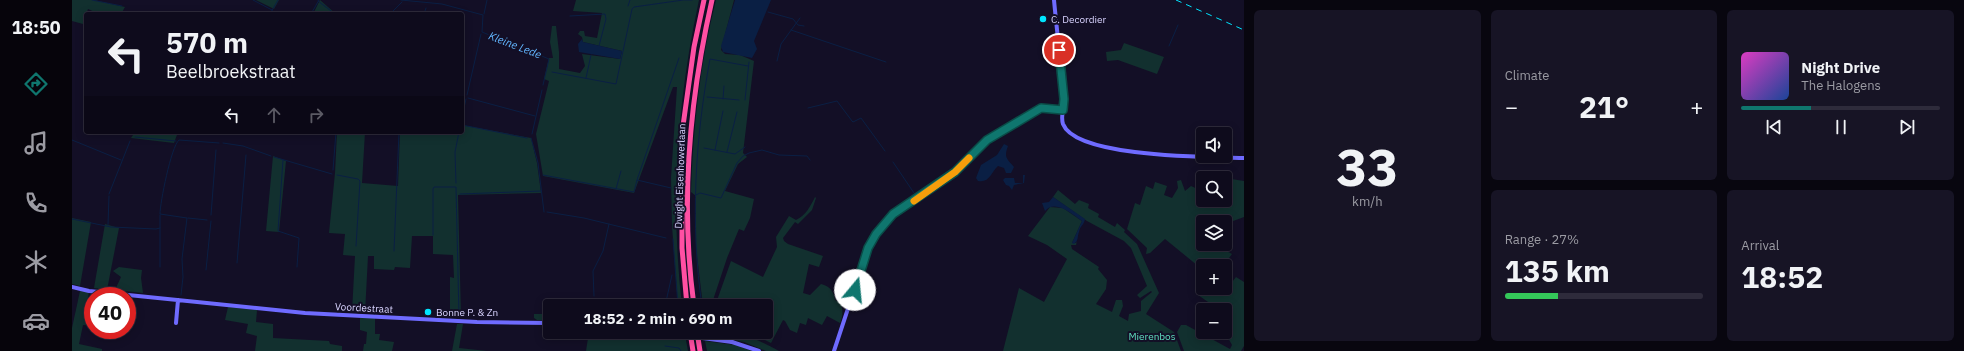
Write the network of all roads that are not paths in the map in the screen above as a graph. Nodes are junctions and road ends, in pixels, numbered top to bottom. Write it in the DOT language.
graph roads {
  1 [pos="704,0"];
  2 [pos="712,0"];
  3 [pos="1054,0"];
  4 [pos="1063,110"];
  5 [pos="1244,158"];
  6 [pos="72,287"];
  7 [pos="686,299"];
  8 [pos="693,299"];
  9 [pos="178,300"];
  10 [pos="176,323"];
  11 [pos="543,323"];
  12 [pos="691,339"];
  13 [pos="698,339"];
  14 [pos="710,339"];
  15 [pos="693,351"];
  16 [pos="700,351"];
  17 [pos="759,351"];
  18 [pos="834,351"];
  1 -- 7 [label="highway, Dwight Eisenhowerlaan"];
  2 -- 8 [label="highway, Dwight Eisenhowerlaan"];
  3 -- 4 [label="street"];
  4 -- 5 [label="street"];
  4 -- 18 [label="street"];
  6 -- 9 [label="street, Voordestraat"];
  9 -- 10 [label="street"];
  9 -- 11 [label="street, Voordestraat"];
  12 -- 15 [label="highway"];
  13 -- 16 [label="highway"];
  14 -- 17 [label="street, bridge"];
}
